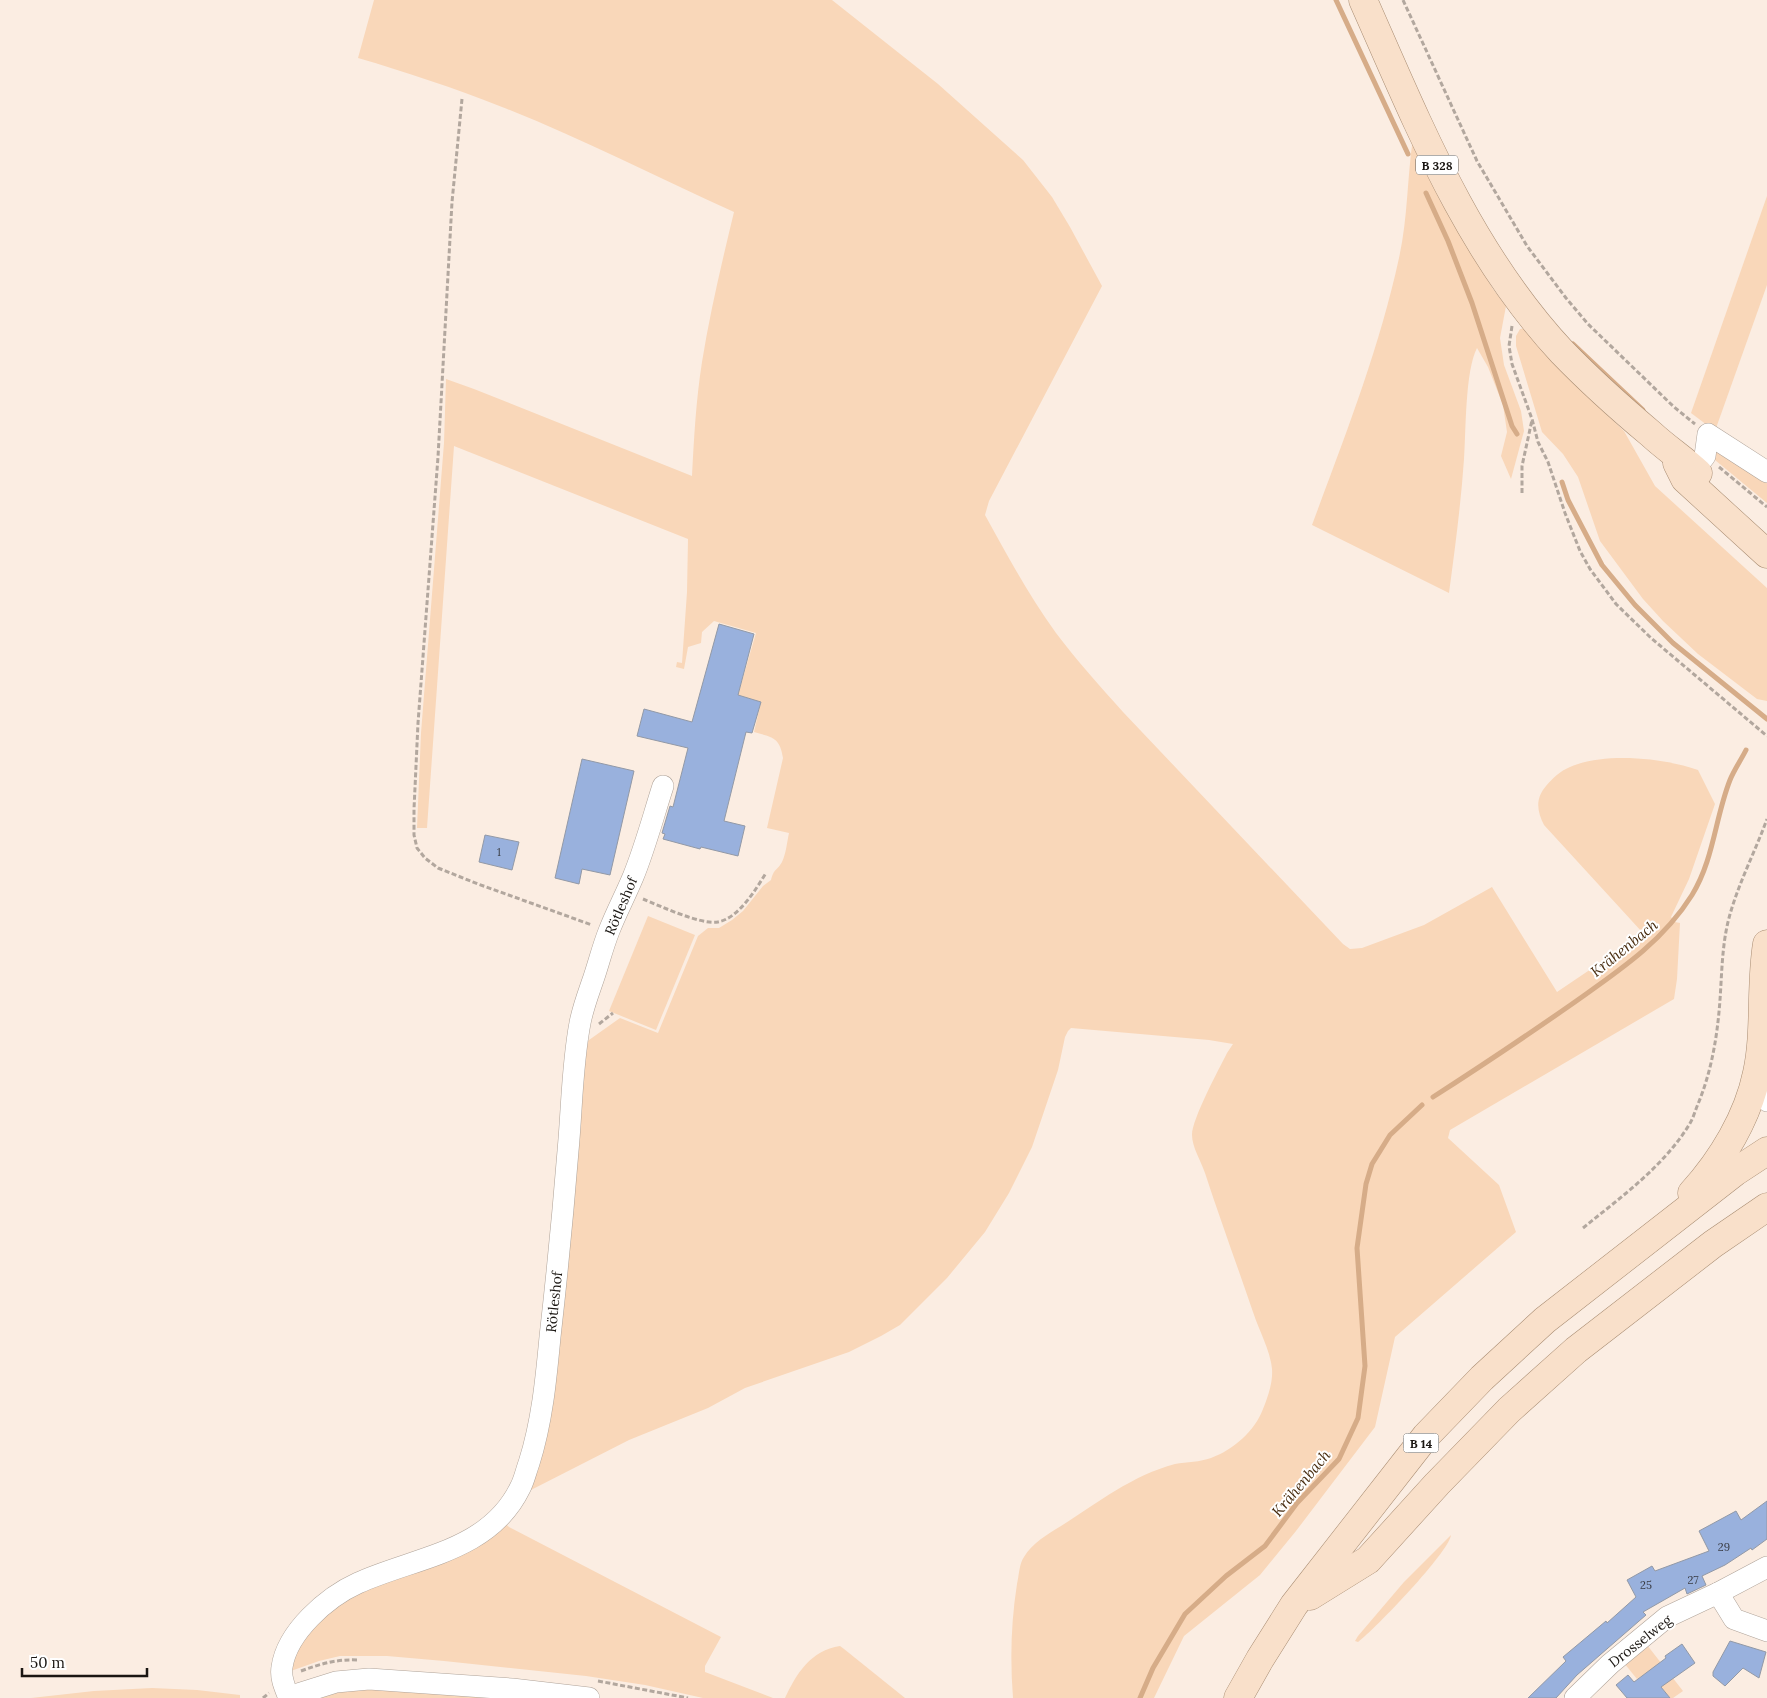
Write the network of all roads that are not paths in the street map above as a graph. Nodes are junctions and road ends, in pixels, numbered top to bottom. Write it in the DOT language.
graph roads {
  1 [pos="1363,0"];
  2 [pos="1670,451"];
  3 [pos="1699,466"];
  4 [pos="1767,472"];
  5 [pos="1767,554"];
  6 [pos="663,786"];
  7 [pos="1767,944"];
  8 [pos="1757,1074"];
  9 [pos="1767,1101"];
  10 [pos="1767,1151"];
  11 [pos="1767,1207"];
  12 [pos="1654,1234"];
  13 [pos="1767,1567"];
  14 [pos="1718,1593"];
  15 [pos="1294,1605"];
  16 [pos="1767,1631"];
  17 [pos="290,1698"];
  18 [pos="589,1698"];
  19 [pos="1238,1698"];
  20 [pos="1575,1698"];
  1 -- 2 [label="main road, B 328"];
  2 -- 3 [label="main road, B 328"];
  2 -- 5 [label="main road"];
  3 -- 4 [label="street"];
  6 -- 17 [label="street, Rötleshof"];
  7 -- 8 [label="main road"];
  8 -- 9 [label="street"];
  8 -- 12 [label="main road"];
  10 -- 12 [label="main road"];
  11 -- 15 [label="main road, B 14"];
  12 -- 15 [label="main road, B 14"];
  13 -- 14 [label="street, Drosselweg"];
  14 -- 16 [label="street"];
  14 -- 20 [label="street, Drosselweg"];
  15 -- 19 [label="main road, B 14"];
  17 -- 18 [label="street"];
}
